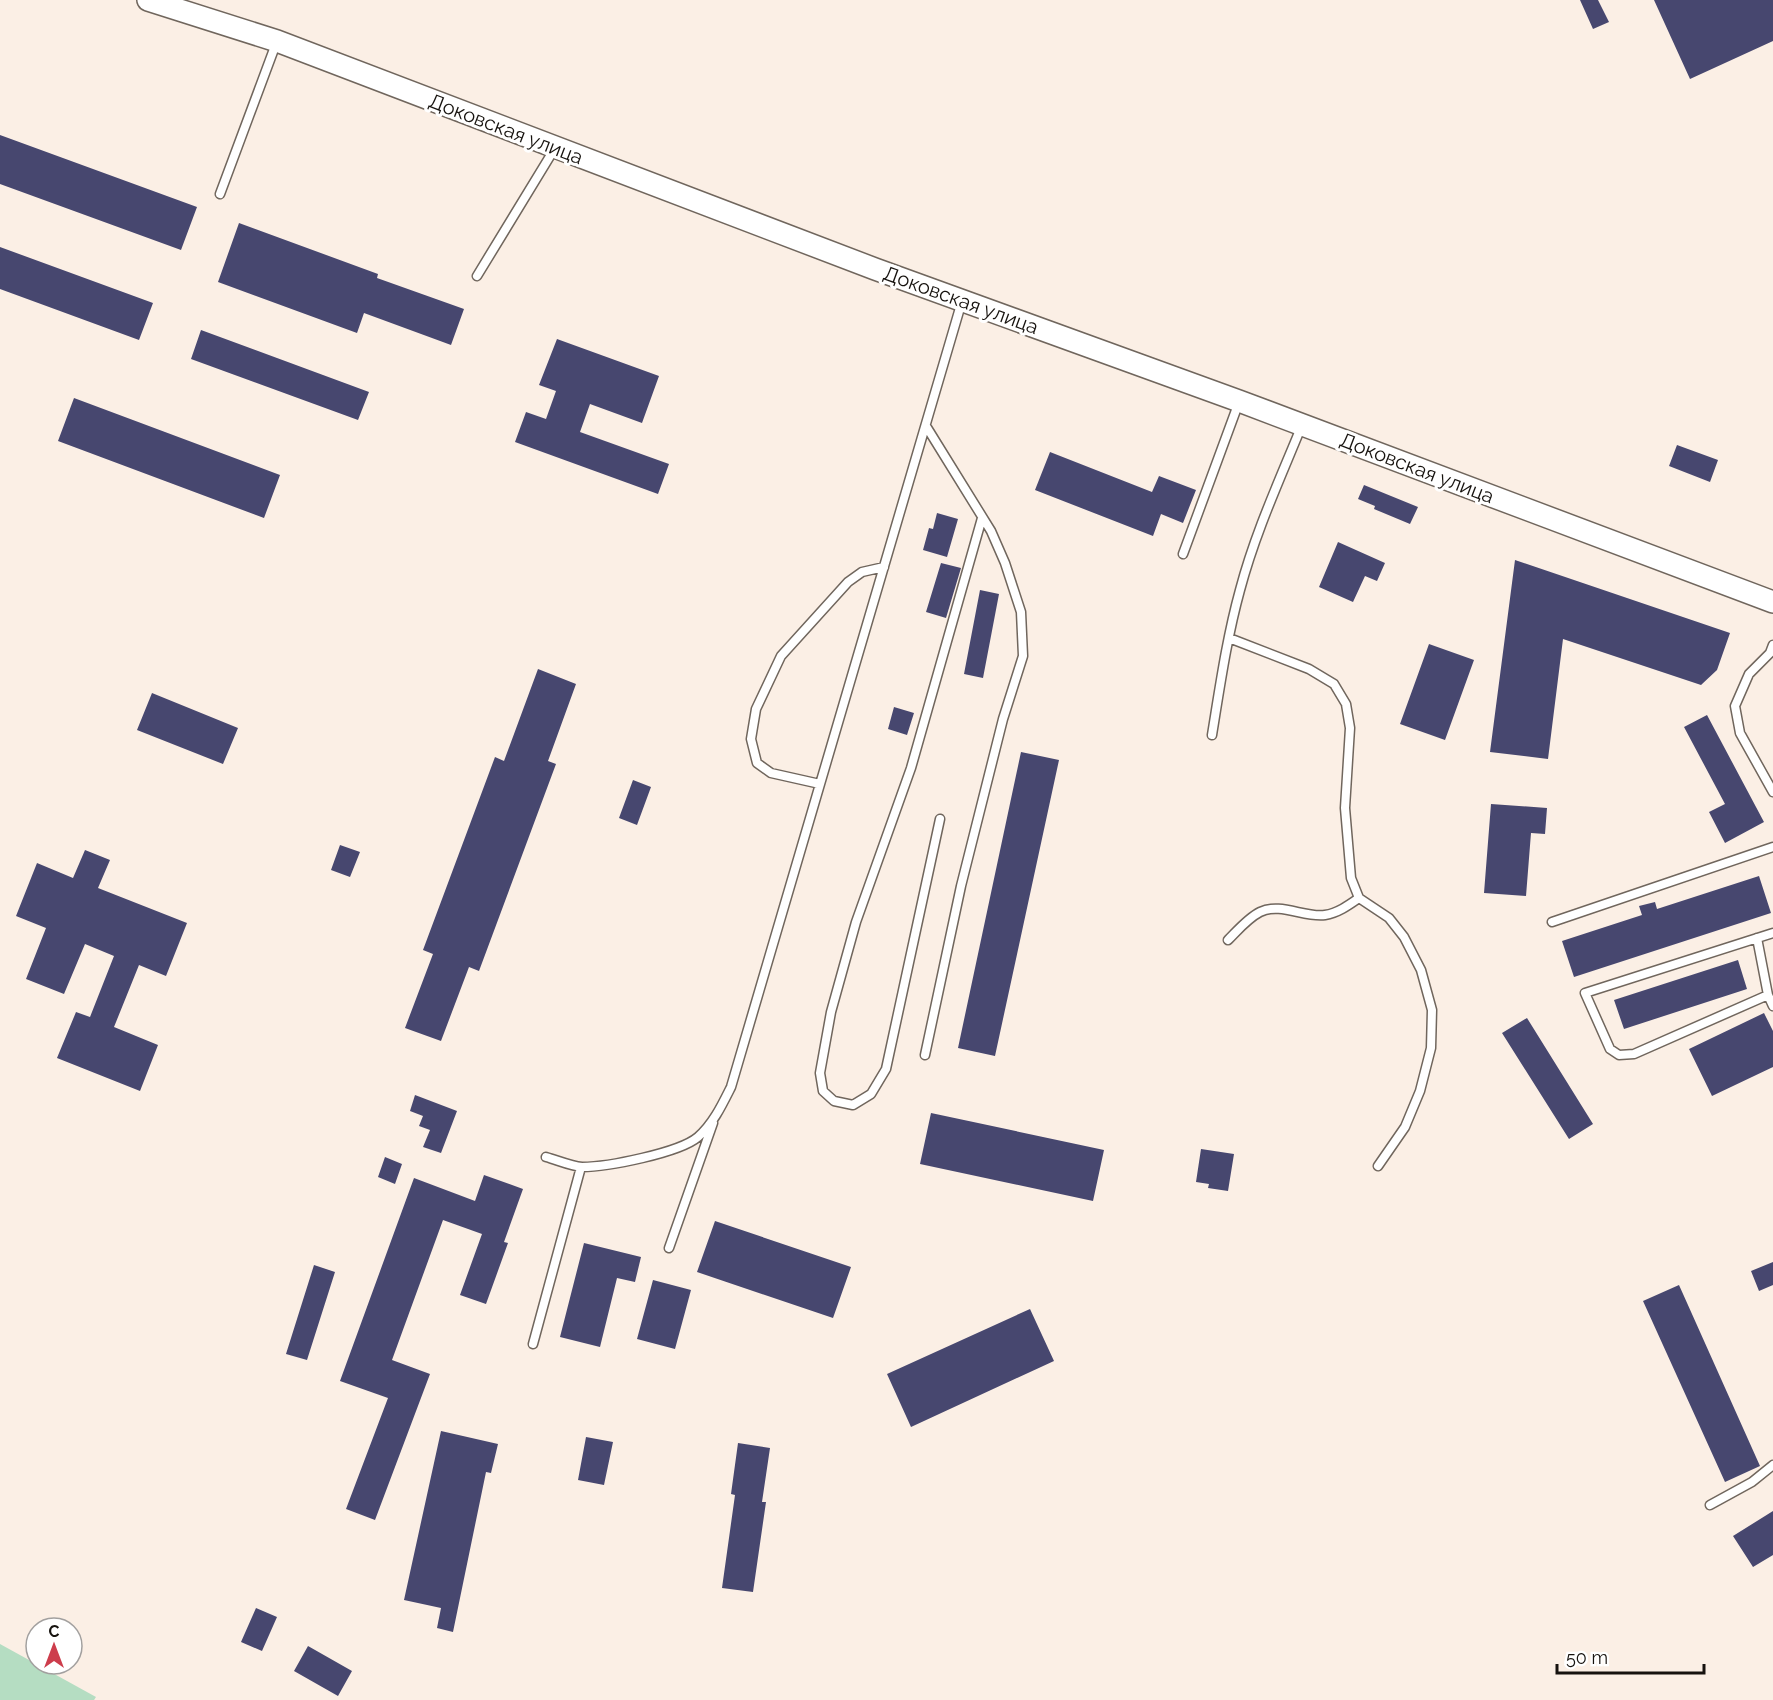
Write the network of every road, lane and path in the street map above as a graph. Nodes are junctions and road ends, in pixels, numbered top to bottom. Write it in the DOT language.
graph roads {
  1 [pos="148,0"];
  2 [pos="277,41"];
  3 [pos="555,148"];
  4 [pos="220,194"];
  5 [pos="477,276"];
  6 [pos="963,301"];
  7 [pos="1239,401"];
  8 [pos="1302,425"];
  9 [pos="926,426"];
  10 [pos="982,518"];
  11 [pos="1183,554"];
  12 [pos="884,567"];
  13 [pos="1773,602"];
  14 [pos="1229,638"];
  15 [pos="1773,645"];
  16 [pos="1212,735"];
  17 [pos="820,784"];
  18 [pos="1773,792"];
  19 [pos="940,819"];
  20 [pos="1773,847"];
  21 [pos="1359,898"];
  22 [pos="1552,922"];
  23 [pos="1773,933"];
  24 [pos="1757,938"];
  25 [pos="1228,940"];
  26 [pos="1768,994"];
  27 [pos="1773,1006"];
  28 [pos="925,1054"];
  29 [pos="715,1117"];
  30 [pos="546,1157"];
  31 [pos="1378,1166"];
  32 [pos="581,1167"];
  33 [pos="669,1248"];
  34 [pos="533,1344"];
  35 [pos="1773,1465"];
  36 [pos="1710,1504"];
  1 -- 2 [label="street, Доковская улица"];
  2 -- 3 [label="street, Доковская улица"];
  2 -- 4 [label="lane"];
  3 -- 5 [label="lane"];
  3 -- 6 [label="street, Доковская улица"];
  6 -- 7 [label="street, Доковская улица"];
  6 -- 9 [label="lane"];
  7 -- 8 [label="street, Доковская улица"];
  7 -- 11 [label="lane"];
  8 -- 13 [label="street, Доковская улица"];
  8 -- 14 [label="lane"];
  9 -- 10 [label="lane"];
  9 -- 12 [label="lane"];
  10 -- 19 [label="lane"];
  10 -- 28 [label="lane"];
  12 -- 17 [label="lane"];
  12 -- 17 [label="lane"];
  14 -- 16 [label="lane"];
  14 -- 21 [label="lane"];
  15 -- 18 [label="lane"];
  17 -- 29 [label="lane"];
  20 -- 22 [label="lane"];
  21 -- 25 [label="lane"];
  21 -- 31 [label="lane"];
  23 -- 24 [label="lane"];
  24 -- 26 [label="lane"];
  24 -- 26 [label="lane"];
  26 -- 27 [label="lane"];
  29 -- 32 [label="lane"];
  29 -- 33 [label="lane"];
  30 -- 32 [label="lane"];
  32 -- 34 [label="lane"];
  35 -- 36 [label="lane"];
}
